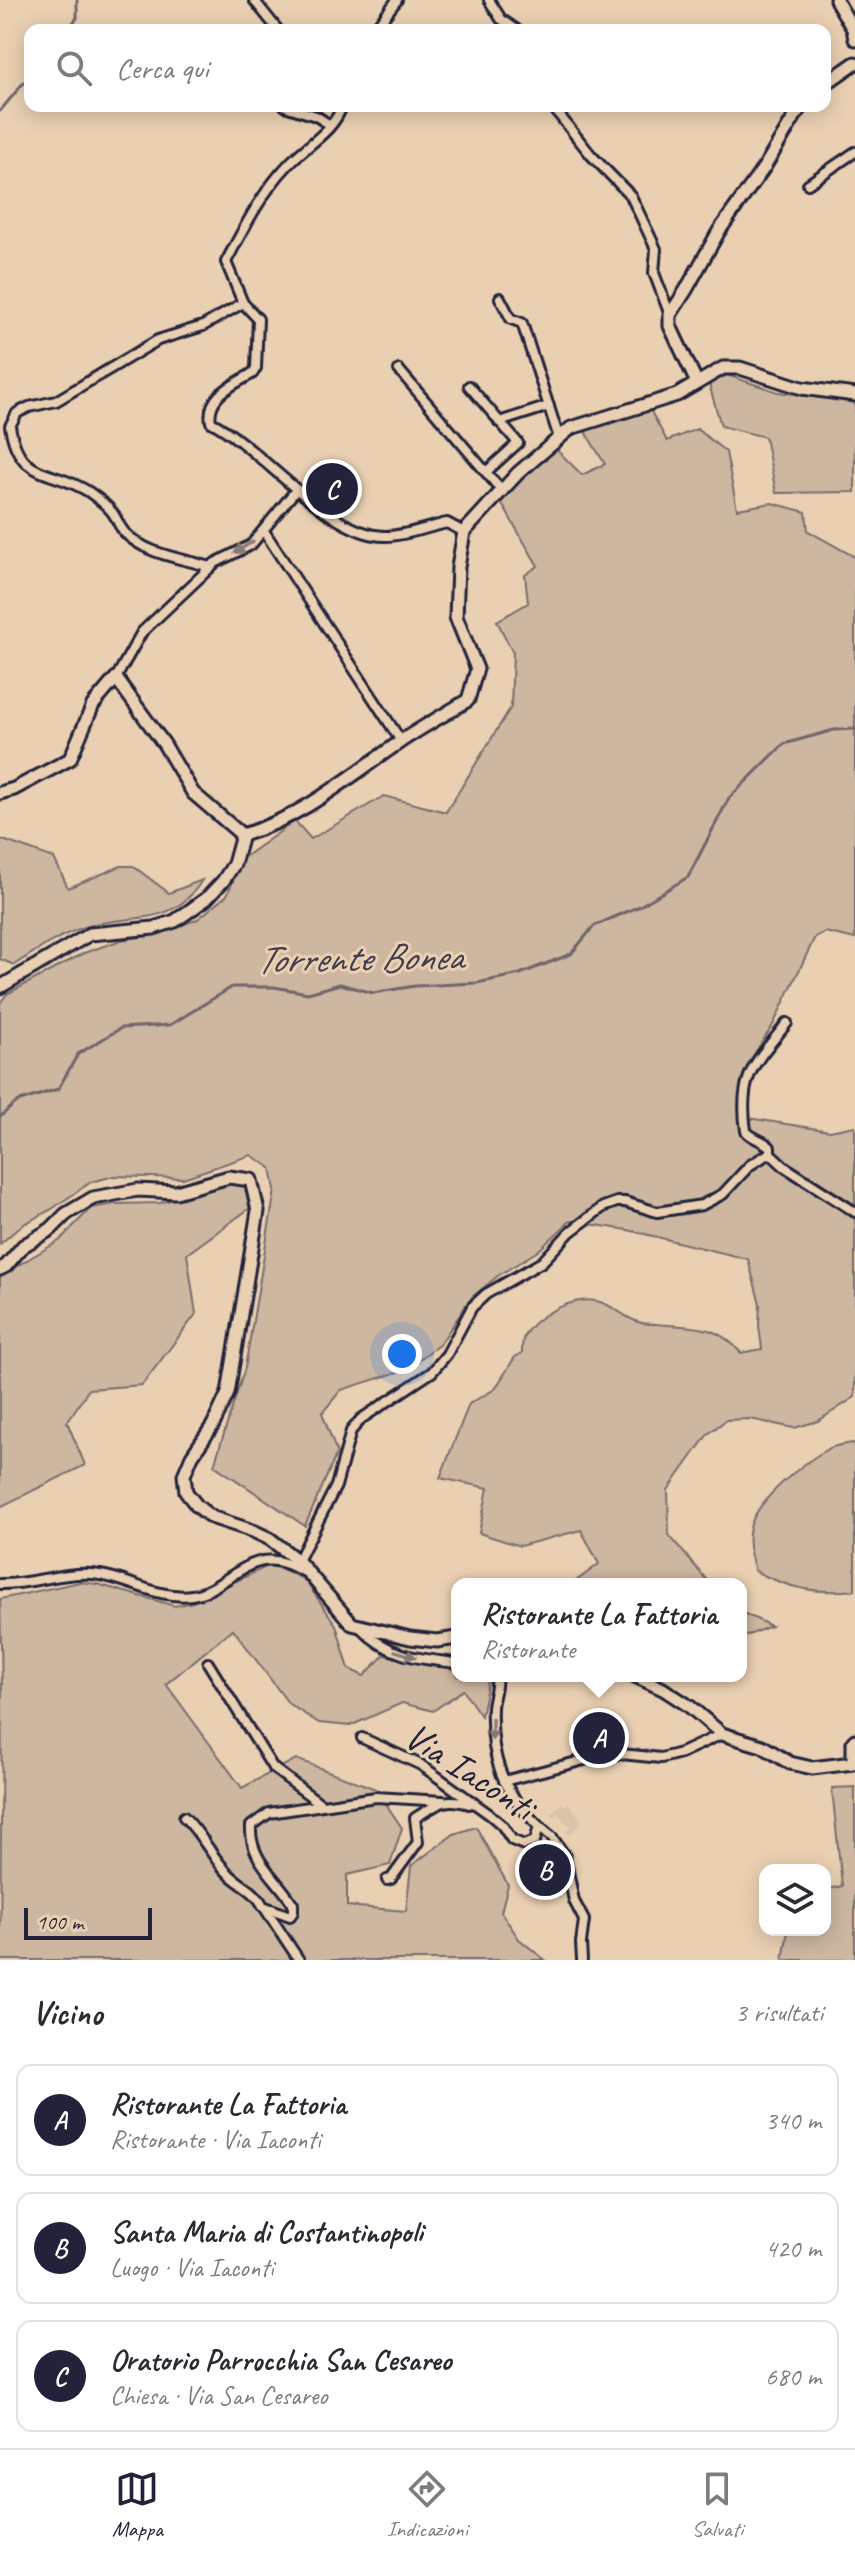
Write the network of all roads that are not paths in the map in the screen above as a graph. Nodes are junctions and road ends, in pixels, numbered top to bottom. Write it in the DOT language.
graph roads {
  1 [pos="254,0"];
  2 [pos="397,0"];
  3 [pos="489,0"];
  4 [pos="836,0"];
  5 [pos="273,24"];
  6 [pos="379,24"];
  7 [pos="508,24"];
  8 [pos="855,39"];
  9 [pos="855,63"];
  10 [pos="831,80"];
  11 [pos="304,112"];
  12 [pos="338,112"];
  13 [pos="557,112"];
  14 [pos="797,112"];
  15 [pos="330,125"];
  16 [pos="855,152"];
  17 [pos="808,184"];
  18 [pos="500,298"];
  19 [pos="243,303"];
  20 [pos="670,315"];
  21 [pos="399,370"];
  22 [pos="697,383"];
  23 [pos="469,386"];
  24 [pos="855,395"];
  25 [pos="549,406"];
  26 [pos="499,422"];
  27 [pos="559,438"];
  28 [pos="486,472"];
  29 [pos="296,490"];
  30 [pos="502,491"];
  31 [pos="264,531"];
  32 [pos="464,532"];
  33 [pos="210,567"];
  34 [pos="116,678"];
  35 [pos="401,741"];
  36 [pos="0,793"];
  37 [pos="242,835"];
  38 [pos="0,987"];
  39 [pos="787,1023"];
  40 [pos="770,1153"];
  41 [pos="855,1212"];
  42 [pos="0,1269"];
  43 [pos="298,1561"];
  44 [pos="309,1574"];
  45 [pos="0,1584"];
  46 [pos="361,1628"];
  47 [pos="451,1639"];
  48 [pos="451,1662"];
  49 [pos="208,1663"];
  50 [pos="498,1682"];
  51 [pos="648,1682"];
  52 [pos="722,1734"];
  53 [pos="362,1738"];
  54 [pos="855,1740"];
  55 [pos="504,1781"];
  56 [pos="443,1801"];
  57 [pos="321,1804"];
  58 [pos="478,1806"];
  59 [pos="184,1817"];
  60 [pos="539,1826"];
  61 [pos="387,1880"];
  62 [pos="263,1906"];
  63 [pos="299,1960"];
  64 [pos="582,1960"];
  1 -- 5 [label="street"];
  2 -- 6 [label="street"];
  3 -- 7 [label="street"];
  4 -- 8 [label="street"];
  9 -- 10 [label="street"];
  11 -- 15 [label="street"];
  12 -- 15 [label="street"];
  13 -- 20 [label="street"];
  14 -- 20 [label="street"];
  15 -- 19 [label="street"];
  16 -- 17 [label="street"];
  18 -- 25 [label="street"];
  19 -- 29 [label="street"];
  19 -- 33 [label="street"];
  20 -- 22 [label="street"];
  21 -- 28 [label="street"];
  22 -- 24 [label="street"];
  22 -- 27 [label="street"];
  23 -- 26 [label="street"];
  25 -- 26 [label="street"];
  25 -- 27 [label="street"];
  26 -- 28 [label="street"];
  27 -- 30 [label="street"];
  28 -- 30 [label="street"];
  29 -- 31 [label="street"];
  29 -- 32 [label="street"];
  30 -- 32 [label="street"];
  31 -- 33 [label="street, one-way"];
  31 -- 35 [label="street"];
  32 -- 35 [label="street"];
  33 -- 34 [label="street"];
  34 -- 36 [label="street"];
  34 -- 37 [label="street"];
  35 -- 37 [label="street"];
  37 -- 38 [label="street"];
  39 -- 40 [label="street"];
  40 -- 41 [label="street"];
  40 -- 43 [label="street"];
  42 -- 43 [label="street"];
  43 -- 44 [label="street"];
  44 -- 45 [label="street"];
  44 -- 46 [label="street"];
  46 -- 47 [label="street"];
  46 -- 48 [label="street, Via Iaconti, one-way"];
  49 -- 57 [label="street"];
  50 -- 55 [label="street, Via Iaconti, one-way"];
  51 -- 52 [label="street"];
  52 -- 54 [label="street"];
  52 -- 55 [label="street, Via Iaconti"];
  53 -- 58 [label="street, Via Iaconti"];
  55 -- 60 [label="street, Via Iaconti"];
  56 -- 57 [label="street"];
  56 -- 58 [label="street"];
  56 -- 61 [label="street"];
  57 -- 62 [label="street"];
  58 -- 60 [label="street, Via Iaconti"];
  59 -- 62 [label="street"];
  60 -- 64 [label="street, Via Iaconti"];
  62 -- 63 [label="street"];
}
